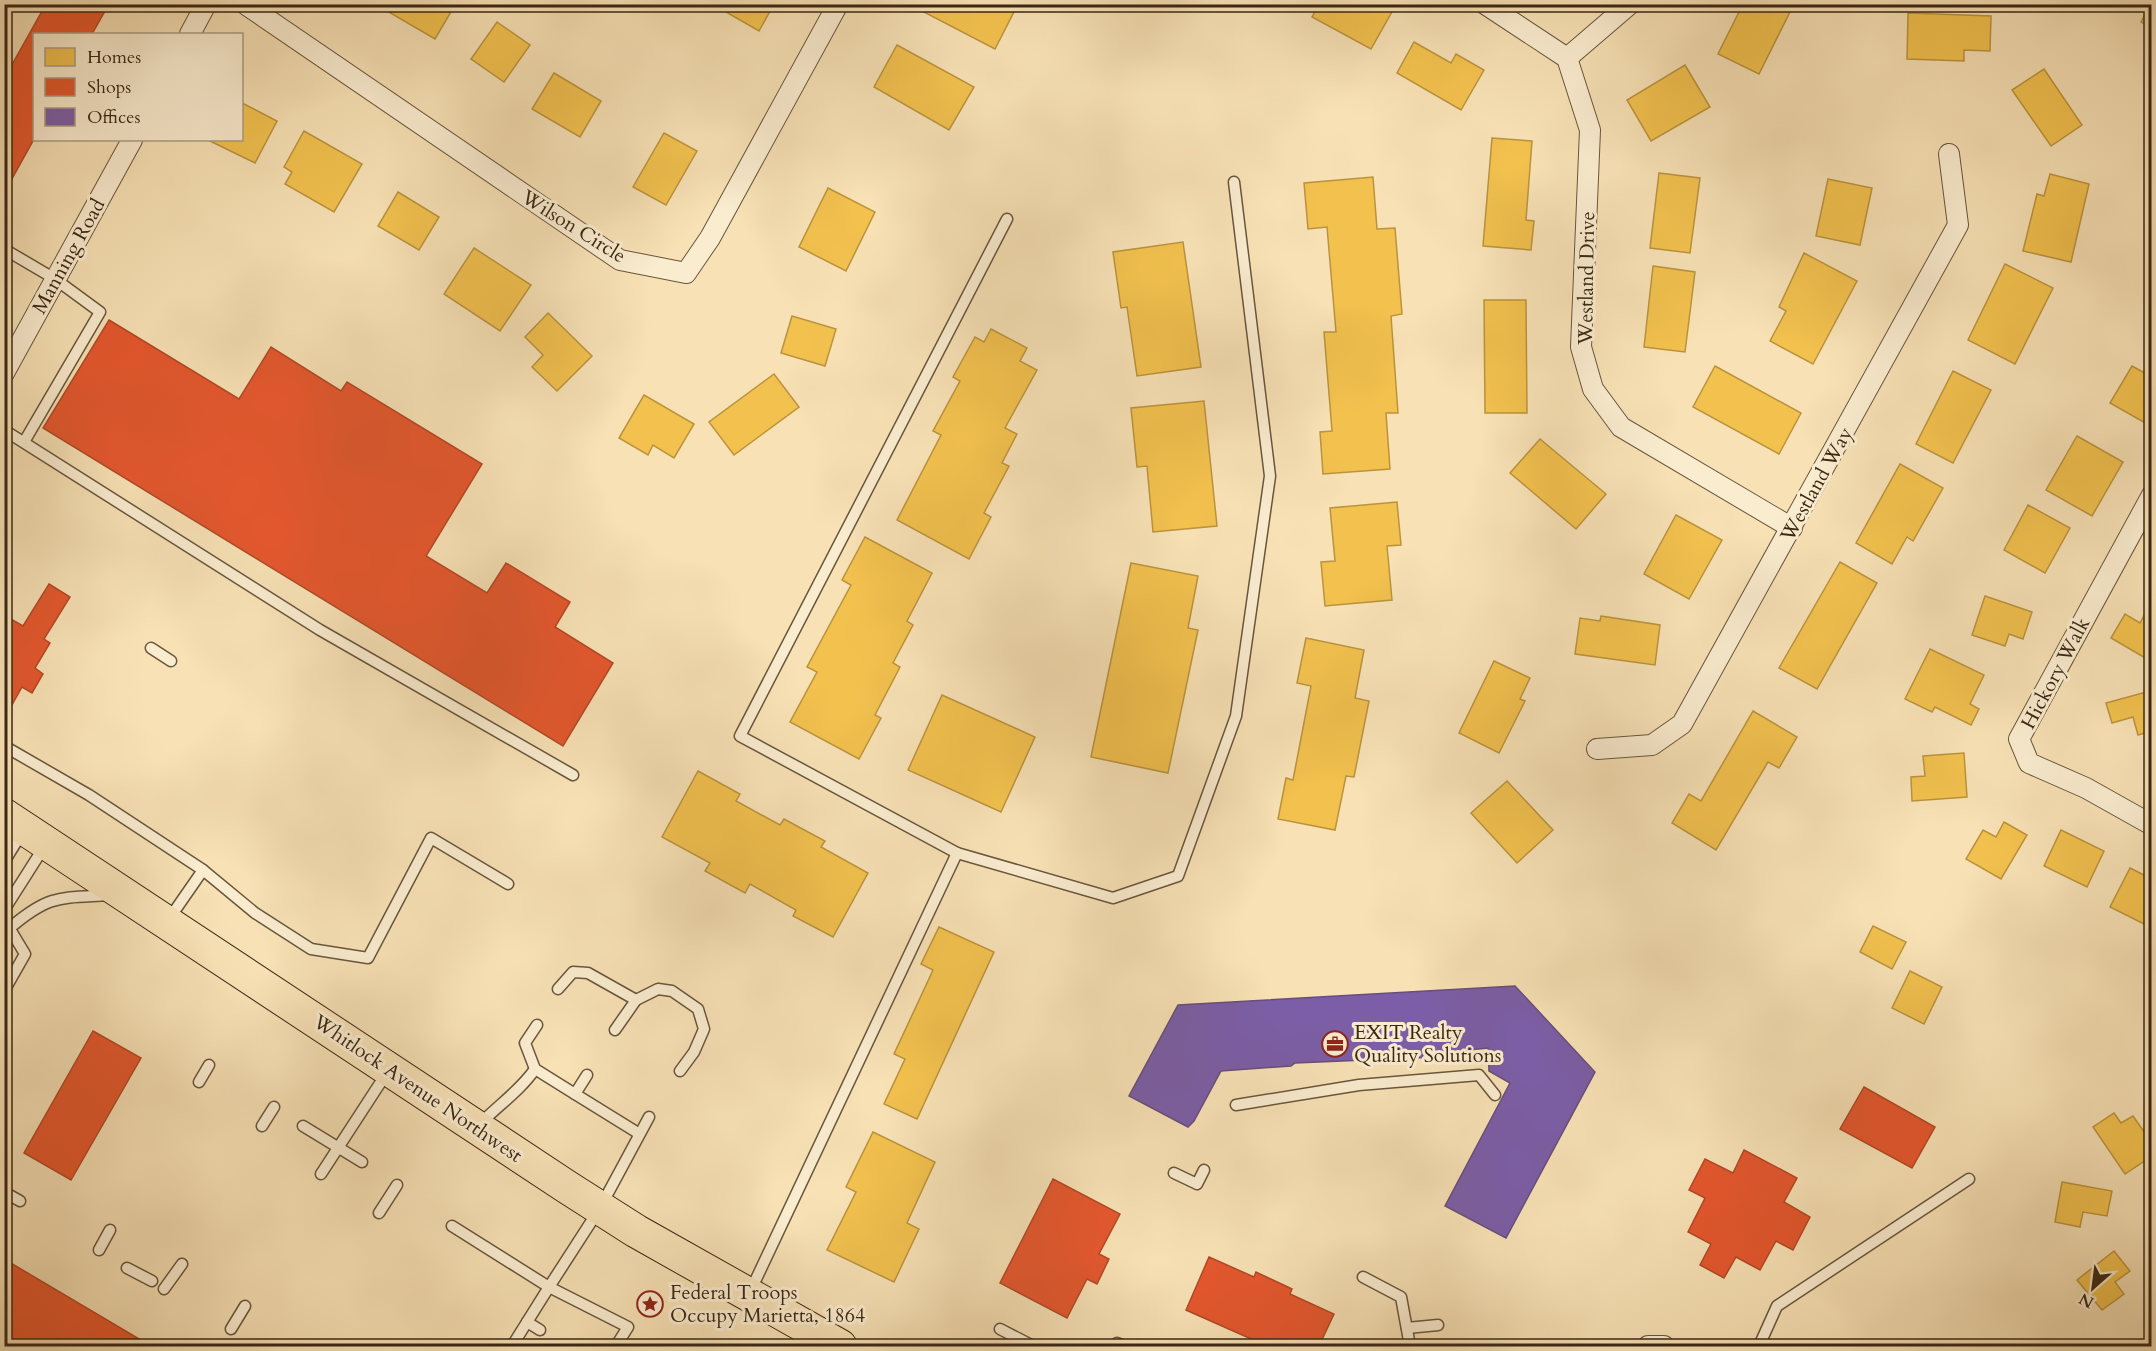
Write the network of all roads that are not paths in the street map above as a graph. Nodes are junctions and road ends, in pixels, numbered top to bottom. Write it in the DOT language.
graph roads {
  1 [pos="207,4"];
  2 [pos="245,4"];
  3 [pos="838,4"];
  4 [pos="1485,4"];
  5 [pos="1629,4"];
  6 [pos="191,33"];
  7 [pos="1567,58"];
  8 [pos="131,141"];
  9 [pos="1949,154"];
  10 [pos="1234,182"];
  11 [pos="1007,219"];
  12 [pos="4,249"];
  13 [pos="55,279"];
  14 [pos="4,373"];
  15 [pos="4,430"];
  16 [pos="24,442"];
  17 [pos="2151,495"];
  18 [pos="1792,528"];
  19 [pos="151,648"];
  20 [pos="171,661"];
  21 [pos="4,746"];
  22 [pos="1597,749"];
  23 [pos="573,775"];
  24 [pos="2151,825"];
  25 [pos="26,829"];
  26 [pos="957,853"];
  27 [pos="4,862"];
  28 [pos="203,870"];
  29 [pos="508,884"];
  30 [pos="125,894"];
  31 [pos="4,910"];
  32 [pos="168,921"];
  33 [pos="8,923"];
  34 [pos="558,989"];
  35 [pos="4,991"];
  36 [pos="636,1000"];
  37 [pos="537,1025"];
  38 [pos="615,1030"];
  39 [pos="208,1065"];
  40 [pos="389,1069"];
  41 [pos="535,1069"];
  42 [pos="680,1071"];
  43 [pos="587,1075"];
  44 [pos="200,1082"];
  45 [pos="575,1094"];
  46 [pos="1494,1095"];
  47 [pos="1236,1104"];
  48 [pos="274,1107"];
  49 [pos="649,1117"];
  50 [pos="262,1126"];
  51 [pos="303,1126"];
  52 [pos="477,1127"];
  53 [pos="638,1133"];
  54 [pos="337,1146"];
  55 [pos="362,1162"];
  56 [pos="1204,1170"];
  57 [pos="1174,1173"];
  58 [pos="321,1174"];
  59 [pos="1969,1179"];
  60 [pos="397,1185"];
  61 [pos="4,1192"];
  62 [pos="20,1201"];
  63 [pos="600,1208"];
  64 [pos="379,1212"];
  65 [pos="453,1227"];
  66 [pos="110,1230"];
  67 [pos="99,1250"];
  68 [pos="182,1264"];
  69 [pos="128,1268"];
  70 [pos="1363,1277"];
  71 [pos="152,1281"];
  72 [pos="549,1287"];
  73 [pos="164,1289"];
  74 [pos="748,1295"];
  75 [pos="245,1306"];
  76 [pos="527,1322"];
  77 [pos="1438,1325"];
  78 [pos="1407,1328"];
  79 [pos="231,1329"];
  80 [pos="1000,1329"];
  81 [pos="540,1330"];
  82 [pos="512,1347"];
  83 [pos="616,1347"];
  84 [pos="840,1347"];
  85 [pos="1033,1347"];
  86 [pos="1410,1347"];
  87 [pos="1648,1347"];
  88 [pos="1664,1347"];
  89 [pos="1759,1347"];
  1 -- 6 [label="street"];
  2 -- 3 [label="street, Wilson Circle"];
  4 -- 7 [label="street"];
  5 -- 7 [label="street"];
  7 -- 18 [label="street, Westland Drive"];
  8 -- 13 [label="street, Manning Road"];
  9 -- 18 [label="street, Westland Way"];
  10 -- 26 [label="lane"];
  11 -- 26 [label="lane"];
  12 -- 13 [label="lane"];
  13 -- 14 [label="street, Manning Road"];
  13 -- 16 [label="lane"];
  15 -- 16 [label="lane"];
  16 -- 23 [label="lane"];
  17 -- 24 [label="street, Hickory Walk"];
  18 -- 22 [label="street, Westland Way"];
  19 -- 20 [label="lane"];
  21 -- 28 [label="lane"];
  25 -- 27 [label="lane"];
  25 -- 30 [label="highway, Whitlock Avenue Northwest"];
  25 -- 31 [label="lane"];
  26 -- 74 [label="lane"];
  28 -- 29 [label="lane"];
  28 -- 32 [label="lane"];
  30 -- 32 [label="highway, Whitlock Avenue Northwest"];
  30 -- 33 [label="lane"];
  32 -- 40 [label="highway, Whitlock Avenue Northwest"];
  33 -- 35 [label="lane"];
  34 -- 36 [label="lane"];
  36 -- 38 [label="lane"];
  36 -- 42 [label="lane"];
  37 -- 41 [label="lane"];
  39 -- 44 [label="lane"];
  40 -- 52 [label="highway, Whitlock Avenue Northwest"];
  40 -- 54 [label="lane"];
  41 -- 45 [label="lane"];
  41 -- 52 [label="lane"];
  43 -- 45 [label="lane"];
  45 -- 53 [label="lane"];
  46 -- 47 [label="lane"];
  48 -- 50 [label="lane"];
  49 -- 53 [label="lane"];
  51 -- 54 [label="lane"];
  52 -- 63 [label="highway, Whitlock Avenue Northwest"];
  53 -- 63 [label="lane"];
  54 -- 55 [label="lane"];
  54 -- 58 [label="lane"];
  56 -- 57 [label="lane"];
  59 -- 89 [label="lane"];
  60 -- 64 [label="lane"];
  61 -- 62 [label="lane"];
  63 -- 72 [label="lane"];
  63 -- 74 [label="highway, Whitlock Avenue Northwest"];
  65 -- 72 [label="lane"];
  66 -- 67 [label="lane"];
  68 -- 73 [label="lane"];
  69 -- 71 [label="lane"];
  70 -- 78 [label="lane"];
  72 -- 76 [label="lane"];
  72 -- 83 [label="lane"];
  74 -- 84 [label="highway, Whitlock Avenue Northwest"];
  75 -- 79 [label="lane"];
  76 -- 81 [label="lane"];
  76 -- 82 [label="lane"];
  77 -- 78 [label="lane"];
  78 -- 86 [label="lane"];
  80 -- 85 [label="lane"];
  87 -- 88 [label="street"];
}
